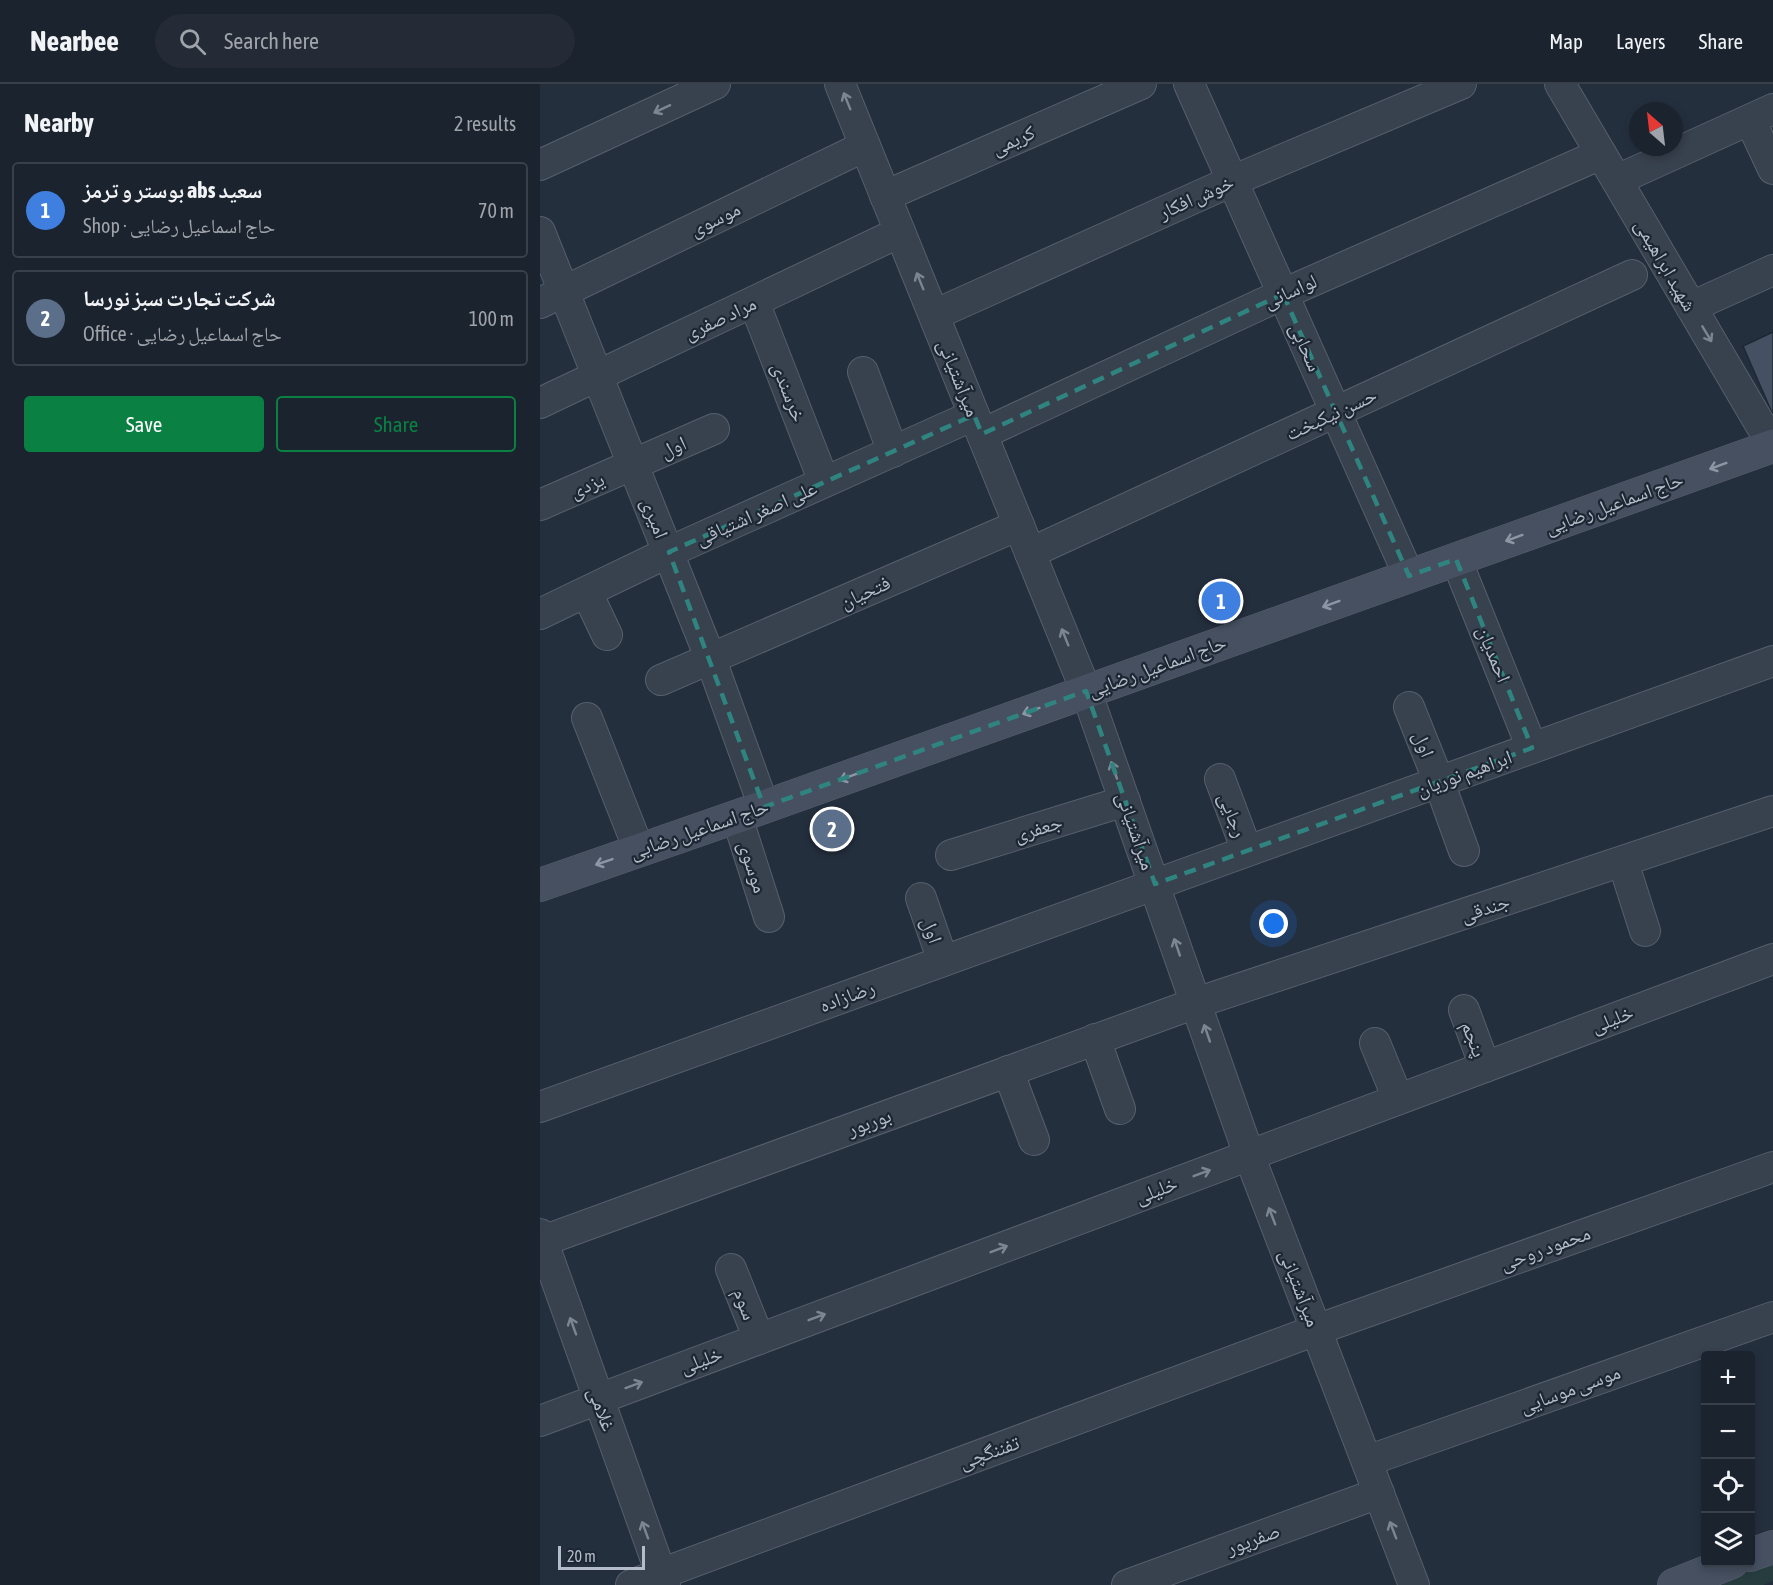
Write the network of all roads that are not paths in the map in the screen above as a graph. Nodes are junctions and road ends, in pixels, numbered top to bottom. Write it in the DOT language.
graph roads {
  1 [pos="715,84"];
  2 [pos="840,84"];
  3 [pos="1141,84"];
  4 [pos="1189,84"];
  5 [pos="1461,84"];
  6 [pos="1560,84"];
  7 [pos="1761,115"];
  8 [pos="865,146"];
  9 [pos="1601,154"];
  10 [pos="540,165"];
  11 [pos="1773,169"];
  12 [pos="1617,180"];
  13 [pos="1232,181"];
  14 [pos="885,196"];
  15 [pos="540,232"];
  16 [pos="900,232"];
  17 [pos="1773,270"];
  18 [pos="1632,275"];
  19 [pos="1283,294"];
  20 [pos="552,297"];
  21 [pos="754,302"];
  22 [pos="1691,307"];
  23 [pos="934,315"];
  24 [pos="863,372"];
  25 [pos="598,376"];
  26 [pos="540,403"];
  27 [pos="1335,412"];
  28 [pos="978,424"];
  29 [pos="714,429"];
  30 [pos="1773,446"];
  31 [pos="893,452"];
  32 [pos="633,464"];
  33 [pos="824,482"];
  34 [pos="540,505"];
  35 [pos="1019,525"];
  36 [pos="669,552"];
  37 [pos="1030,552"];
  38 [pos="1456,559"];
  39 [pos="1408,576"];
  40 [pos="587,593"];
  41 [pos="540,614"];
  42 [pos="607,635"];
  43 [pos="711,660"];
  44 [pos="1773,661"];
  45 [pos="661,680"];
  46 [pos="1086,691"];
  47 [pos="1409,707"];
  48 [pos="587,718"];
  49 [pos="1532,748"];
  50 [pos="1220,779"];
  51 [pos="1439,782"];
  52 [pos="1125,801"];
  53 [pos="1773,811"];
  54 [pos="750,812"];
  55 [pos="639,850"];
  56 [pos="1247,851"];
  57 [pos="1464,851"];
  58 [pos="951,855"];
  59 [pos="1623,862"];
  60 [pos="1155,884"];
  61 [pos="540,885"];
  62 [pos="921,898"];
  63 [pos="769,917"];
  64 [pos="1646,931"];
  65 [pos="1773,959"];
  66 [pos="943,961"];
  67 [pos="1196,1003"];
  68 [pos="1464,1010"];
  69 [pos="1095,1039"];
  70 [pos="1375,1043"];
  71 [pos="1485,1067"];
  72 [pos="1008,1071"];
  73 [pos="1398,1099"];
  74 [pos="540,1107"];
  75 [pos="1120,1109"];
  76 [pos="1035,1140"];
  77 [pos="1249,1155"];
  78 [pos="1773,1167"];
  79 [pos="541,1239"];
  80 [pos="731,1269"];
  81 [pos="1773,1317"];
  82 [pos="1316,1330"];
  83 [pos="759,1339"];
  84 [pos="599,1399"];
  85 [pos="540,1421"];
  86 [pos="1367,1461"];
  87 [pos="1379,1494"];
  88 [pos="1773,1546"];
  89 [pos="1755,1553"];
  90 [pos="1721,1567"];
  91 [pos="663,1580"];
  92 [pos="631,1585"];
  93 [pos="1127,1585"];
  94 [pos="1414,1585"];
  95 [pos="1674,1585"];
  1 -- 10 [label="street, one-way"];
  8 -- 2 [label="street, میرآشتیانی, one-way"];
  3 -- 14 [label="street, کریمی"];
  4 -- 13 [label="street, سحابی"];
  5 -- 13 [label="street, خوش افکار"];
  6 -- 9 [label="street, شهید ابراهیمی"];
  7 -- 11 [label="street"];
  7 -- 12 [label="street"];
  8 -- 14 [label="street, میرآشتیانی"];
  8 -- 20 [label="street, موسوی"];
  9 -- 12 [label="street, شهید ابراهیمی"];
  9 -- 19 [label="street, لواسانی"];
  12 -- 22 [label="street, شهید ابراهیمی"];
  13 -- 19 [label="street, سحابی"];
  13 -- 23 [label="street, خوش افکار"];
  14 -- 16 [label="street, میرآشتیانی"];
  15 -- 20 [label="street, امیری"];
  16 -- 21 [label="street, مراد صفری"];
  23 -- 16 [label="street, میرآشتیانی, one-way"];
  17 -- 22 [label="street"];
  18 -- 27 [label="street, حسن نیکبخت"];
  19 -- 27 [label="street, سحابی"];
  19 -- 28 [label="street, لواسانی"];
  20 -- 25 [label="street, امیری"];
  21 -- 25 [label="street, مراد صفری"];
  21 -- 33 [label="street, خرسندی"];
  22 -- 30 [label="street, شهید ابراهیمی, one-way"];
  23 -- 28 [label="street, میرآشتیانی"];
  24 -- 31 [label="street"];
  25 -- 26 [label="street, مراد صفری"];
  25 -- 32 [label="street, امیری"];
  27 -- 37 [label="street, حسن نیکبخت"];
  27 -- 39 [label="street, سحابی"];
  28 -- 31 [label="street, علی اصغر اشتیاقی"];
  28 -- 35 [label="street, میرآشتیانی"];
  29 -- 32 [label="street, اول"];
  30 -- 38 [label="main road, حاج اسماعیل رضایی, one-way"];
  31 -- 33 [label="street, علی اصغر اشتیاقی"];
  32 -- 34 [label="street, یزدی"];
  32 -- 36 [label="street, امیری"];
  33 -- 36 [label="street, علی اصغر اشتیاقی"];
  35 -- 37 [label="street, میرآشتیانی"];
  35 -- 43 [label="street, فتحیان"];
  36 -- 40 [label="street, علی اصغر اشتیاقی"];
  36 -- 43 [label="street, امیری"];
  46 -- 37 [label="street, میرآشتیانی, one-way"];
  38 -- 39 [label="main road, حاج اسماعیل رضایی"];
  38 -- 49 [label="street, احمدیان"];
  39 -- 46 [label="main road, حاج اسماعیل رضایی, one-way"];
  40 -- 41 [label="street, علی اصغر اشتیاقی"];
  40 -- 42 [label="street"];
  43 -- 45 [label="street, فتحیان"];
  43 -- 54 [label="street, امیری"];
  44 -- 49 [label="street, ابراهیم نوریان"];
  52 -- 46 [label="street, میرآشتیانی, one-way"];
  46 -- 54 [label="main road, حاج اسماعیل رضایی, one-way"];
  47 -- 51 [label="street, اول"];
  48 -- 55 [label="street"];
  49 -- 51 [label="street, ابراهیم نوریان"];
  50 -- 56 [label="street, رجایی"];
  51 -- 56 [label="street, ابراهیم نوریان"];
  51 -- 57 [label="street, اول"];
  52 -- 58 [label="street, جعفری"];
  52 -- 60 [label="street, میرآشتیانی"];
  53 -- 59 [label="street, جندقی"];
  54 -- 55 [label="main road, حاج اسماعیل رضایی"];
  54 -- 63 [label="street, موسوی"];
  55 -- 61 [label="main road, حاج اسماعیل رضایی, one-way"];
  56 -- 60 [label="street, ابراهیم نوریان"];
  59 -- 64 [label="street"];
  59 -- 67 [label="street, جندقی"];
  60 -- 66 [label="street, رضازاده"];
  67 -- 60 [label="street, میرآشتیانی, one-way"];
  62 -- 66 [label="street, اول"];
  65 -- 71 [label="street, خلیلی"];
  66 -- 74 [label="street, رضازاده"];
  67 -- 69 [label="street, بوربور"];
  77 -- 67 [label="street, میرآشتیانی, one-way"];
  68 -- 71 [label="street, پنجم"];
  69 -- 72 [label="street, بوربور"];
  69 -- 75 [label="street"];
  70 -- 73 [label="street"];
  71 -- 73 [label="street, خلیلی"];
  72 -- 76 [label="street"];
  72 -- 79 [label="street, بوربور"];
  73 -- 77 [label="street, خلیلی"];
  82 -- 77 [label="street, میرآشتیانی, one-way"];
  83 -- 77 [label="street, خلیلی, one-way"];
  78 -- 82 [label="street, محمود روحی"];
  84 -- 79 [label="street, غلامی, one-way"];
  80 -- 83 [label="street, سوم"];
  81 -- 86 [label="street, موسی موسایی"];
  82 -- 86 [label="street, میرآشتیانی"];
  82 -- 91 [label="street, تفننگچی"];
  84 -- 83 [label="street, خلیلی, one-way"];
  84 -- 85 [label="street, خلیلی"];
  91 -- 84 [label="street, غلامی, one-way"];
  86 -- 87 [label="street, میرآشتیانی"];
  87 -- 93 [label="street, صفرپور"];
  94 -- 87 [label="street, میرآشتیانی, one-way"];
  88 -- 89 [label="main road"];
  90 -- 95 [label="main road"];
  91 -- 92 [label="street, تفننگچی"];
}
